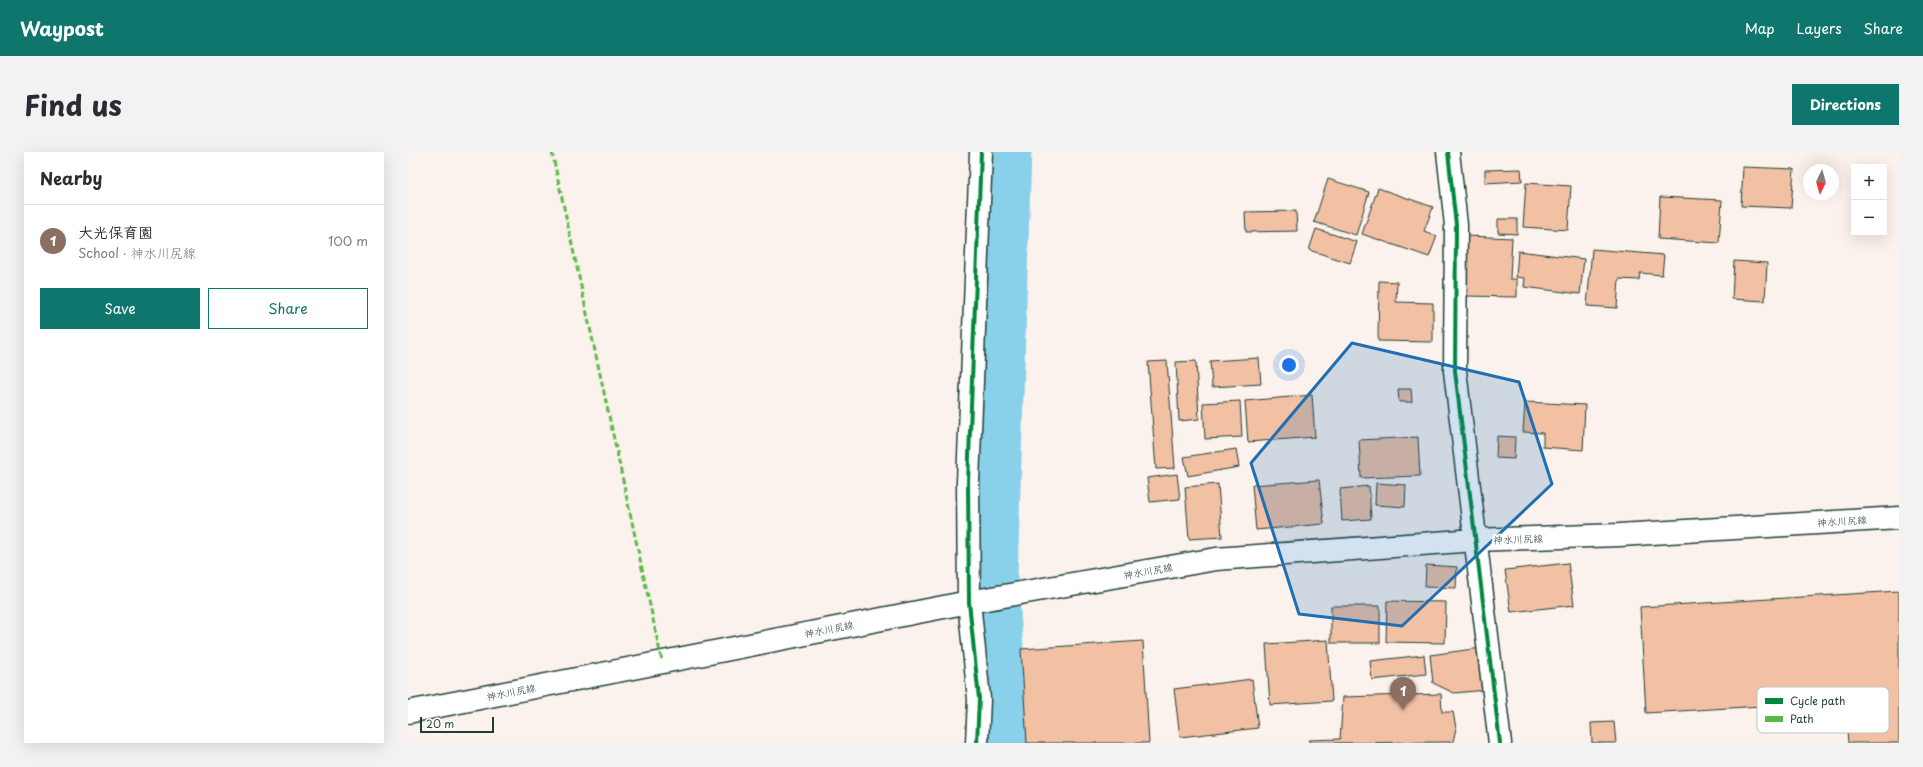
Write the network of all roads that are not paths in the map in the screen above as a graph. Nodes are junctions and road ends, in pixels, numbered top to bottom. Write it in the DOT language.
graph roads {
  1 [pos="981,152"];
  2 [pos="1448,152"];
  3 [pos="1899,518"];
  4 [pos="1475,540"];
  5 [pos="975,601"];
  6 [pos="408,712"];
  7 [pos="977,743"];
  8 [pos="1500,743"];
  1 -- 5 [label="main road"];
  2 -- 4 [label="main road"];
  3 -- 4 [label="main road, 神水川尻線"];
  4 -- 5 [label="main road, 神水川尻線"];
  4 -- 8 [label="main road"];
  5 -- 6 [label="main road, 神水川尻線"];
  5 -- 7 [label="main road"];
}
